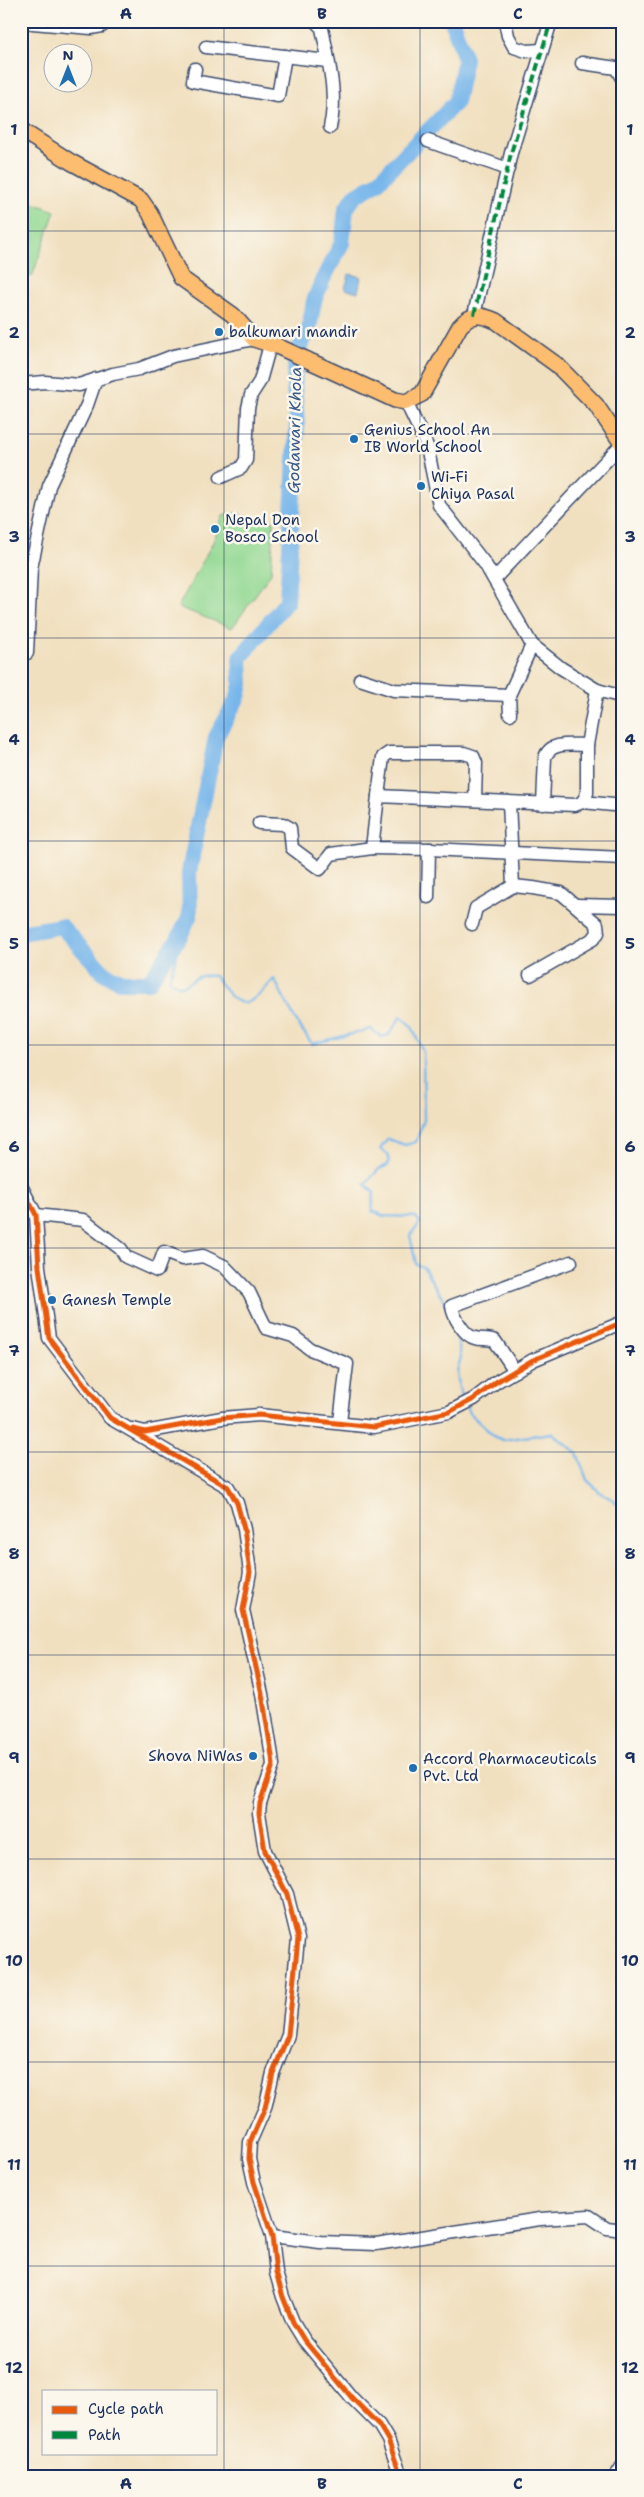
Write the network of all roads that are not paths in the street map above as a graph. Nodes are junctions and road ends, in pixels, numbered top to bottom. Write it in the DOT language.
graph roads {
  1 [pos="104,21"];
  2 [pos="315,21"];
  3 [pos="505,21"];
  4 [pos="551,21"];
  5 [pos="21,22"];
  6 [pos="206,47"];
  7 [pos="542,50"];
  8 [pos="285,56"];
  9 [pos="327,61"];
  10 [pos="582,63"];
  11 [pos="195,69"];
  12 [pos="623,80"];
  13 [pos="330,127"];
  14 [pos="21,130"];
  15 [pos="428,141"];
  16 [pos="508,169"];
  17 [pos="474,315"];
  18 [pos="254,339"];
  19 [pos="274,346"];
  20 [pos="96,379"];
  21 [pos="21,384"];
  22 [pos="406,402"];
  23 [pos="622,444"];
  24 [pos="222,477"];
  25 [pos="494,579"];
  26 [pos="532,645"];
  27 [pos="27,653"];
  28 [pos="360,679"];
  29 [pos="597,690"];
  30 [pos="509,695"];
  31 [pos="623,697"];
  32 [pos="510,714"];
  33 [pos="587,745"];
  34 [pos="378,796"];
  35 [pos="475,800"];
  36 [pos="509,802"];
  37 [pos="583,802"];
  38 [pos="543,804"];
  39 [pos="623,806"];
  40 [pos="259,823"];
  41 [pos="372,848"];
  42 [pos="429,849"];
  43 [pos="512,853"];
  44 [pos="623,858"];
  45 [pos="513,886"];
  46 [pos="428,897"];
  47 [pos="576,905"];
  48 [pos="623,906"];
  49 [pos="472,924"];
  50 [pos="530,975"];
  51 [pos="21,1186"];
  52 [pos="36,1215"];
  53 [pos="571,1262"];
  54 [pos="623,1322"];
  55 [pos="515,1371"];
  56 [pos="340,1422"];
  57 [pos="130,1428"];
  58 [pos="623,2230"];
  59 [pos="272,2236"];
  60 [pos="623,2465"];
  61 [pos="400,2476"];
  62 [pos="616,2476"];
  1 -- 5 [label="street"];
  2 -- 9 [label="street"];
  3 -- 7 [label="street"];
  4 -- 7 [label="street"];
  6 -- 8 [label="street"];
  7 -- 16 [label="street"];
  8 -- 9 [label="street"];
  8 -- 11 [label="street"];
  9 -- 13 [label="street"];
  10 -- 12 [label="street"];
  14 -- 18 [label="main road"];
  15 -- 16 [label="street"];
  16 -- 17 [label="street"];
  17 -- 22 [label="main road"];
  17 -- 23 [label="main road"];
  18 -- 19 [label="main road"];
  18 -- 20 [label="street"];
  19 -- 22 [label="main road"];
  19 -- 24 [label="street"];
  20 -- 21 [label="street"];
  20 -- 27 [label="street"];
  22 -- 25 [label="street"];
  23 -- 25 [label="street"];
  25 -- 26 [label="street"];
  26 -- 29 [label="street"];
  26 -- 30 [label="street"];
  28 -- 30 [label="street"];
  29 -- 31 [label="street"];
  29 -- 33 [label="street"];
  30 -- 32 [label="street"];
  33 -- 37 [label="street"];
  33 -- 38 [label="street"];
  34 -- 35 [label="street"];
  34 -- 35 [label="street"];
  34 -- 41 [label="street"];
  35 -- 36 [label="street"];
  36 -- 38 [label="street"];
  36 -- 43 [label="street"];
  37 -- 38 [label="street"];
  37 -- 39 [label="street"];
  40 -- 41 [label="street"];
  41 -- 42 [label="street"];
  42 -- 43 [label="street"];
  42 -- 46 [label="street"];
  43 -- 44 [label="street"];
  43 -- 45 [label="street"];
  45 -- 47 [label="street"];
  45 -- 49 [label="street"];
  47 -- 48 [label="street"];
  47 -- 50 [label="street"];
  51 -- 52 [label="street"];
  52 -- 56 [label="street"];
  52 -- 57 [label="street"];
  53 -- 55 [label="street"];
  54 -- 55 [label="street"];
  55 -- 56 [label="street"];
  56 -- 57 [label="street"];
  57 -- 59 [label="street"];
  58 -- 59 [label="street"];
  59 -- 61 [label="street"];
  60 -- 62 [label="street"];
}
